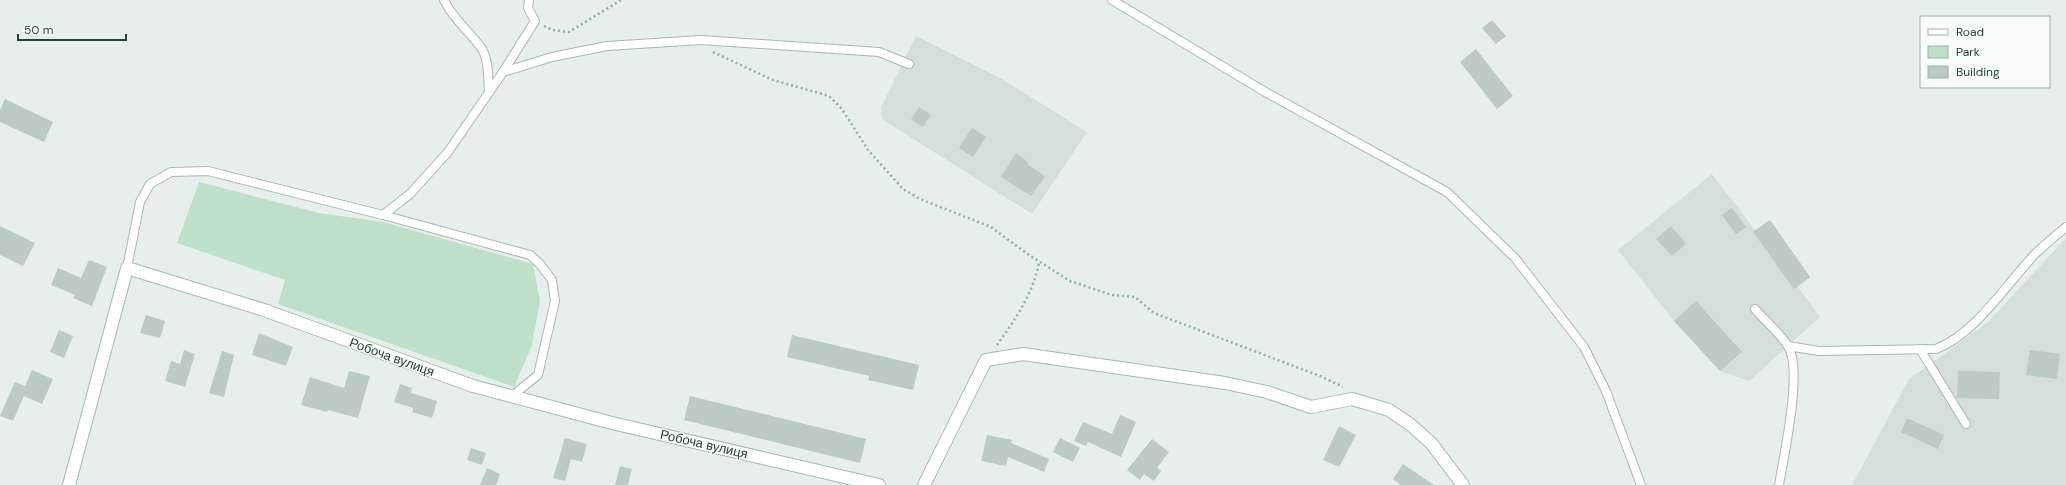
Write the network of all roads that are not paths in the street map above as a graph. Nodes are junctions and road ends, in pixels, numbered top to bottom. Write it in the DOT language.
graph roads {
  1 [pos="444,0"];
  2 [pos="529,0"];
  3 [pos="1112,0"];
  4 [pos="909,64"];
  5 [pos="503,72"];
  6 [pos="489,92"];
  7 [pos="383,215"];
  8 [pos="2066,227"];
  9 [pos="127,268"];
  10 [pos="1755,309"];
  11 [pos="1788,346"];
  12 [pos="1920,349"];
  13 [pos="512,396"];
  14 [pos="1966,424"];
  15 [pos="69,485"];
  16 [pos="879,485"];
  17 [pos="924,485"];
  18 [pos="1463,485"];
  19 [pos="1641,485"];
  20 [pos="1779,485"];
  1 -- 6 [label="lane"];
  2 -- 5 [label="lane"];
  3 -- 19 [label="lane"];
  4 -- 5 [label="lane"];
  5 -- 6 [label="lane"];
  6 -- 7 [label="lane"];
  7 -- 9 [label="lane"];
  7 -- 13 [label="lane"];
  8 -- 12 [label="lane"];
  9 -- 13 [label="street, Робоча вулиця"];
  9 -- 15 [label="street"];
  10 -- 11 [label="lane"];
  11 -- 12 [label="lane"];
  11 -- 20 [label="lane"];
  12 -- 14 [label="lane"];
  13 -- 16 [label="street, Робоча вулиця"];
  17 -- 18 [label="street"];
}
